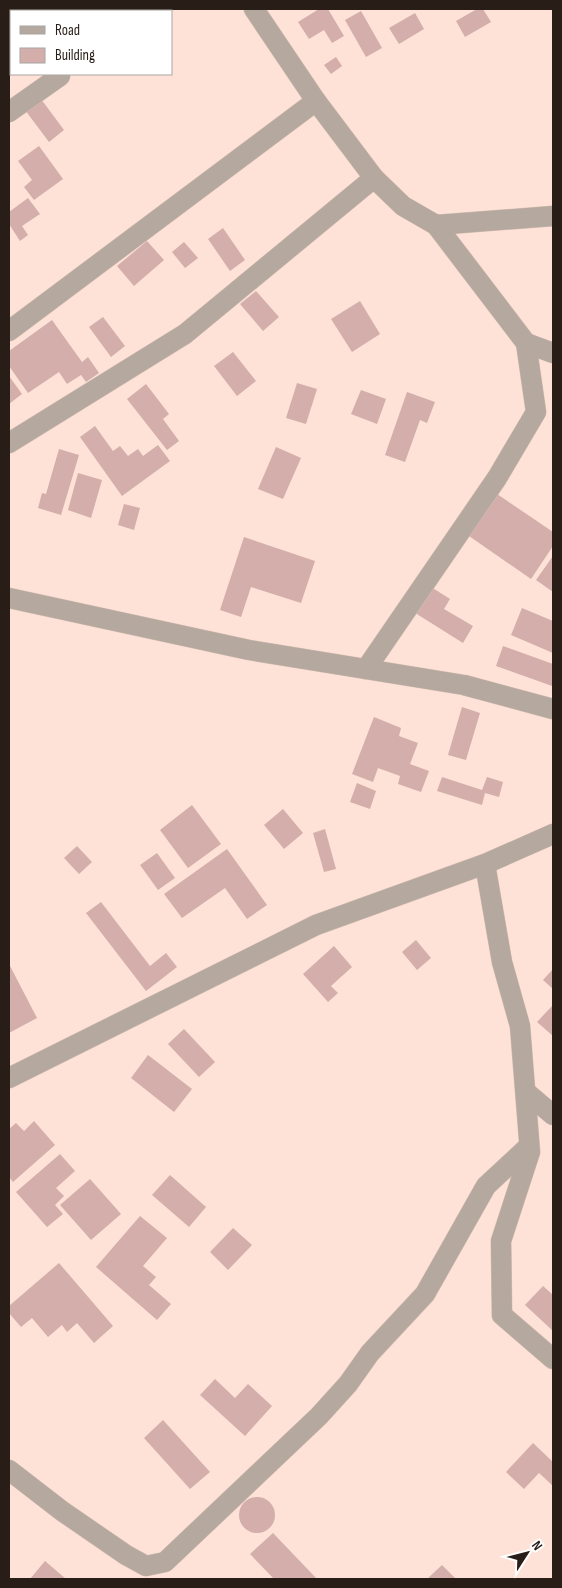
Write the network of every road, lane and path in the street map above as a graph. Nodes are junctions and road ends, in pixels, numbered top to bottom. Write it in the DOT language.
graph roads {
  1 [pos="254,9"];
  2 [pos="60,76"];
  3 [pos="316,101"];
  4 [pos="9,112"];
  5 [pos="374,178"];
  6 [pos="553,216"];
  7 [pos="436,225"];
  8 [pos="9,331"];
  9 [pos="526,343"];
  10 [pos="553,352"];
  11 [pos="9,443"];
  12 [pos="9,598"];
  13 [pos="366,668"];
  14 [pos="553,708"];
  15 [pos="553,834"];
  16 [pos="484,864"];
  17 [pos="9,1078"];
  18 [pos="527,1093"];
  19 [pos="553,1115"];
  20 [pos="528,1147"];
  21 [pos="553,1359"];
  22 [pos="9,1470"];
  23 [pos="144,1572"];
  1 -- 3 [label="street"];
  2 -- 4 [label="street"];
  3 -- 5 [label="street"];
  3 -- 8 [label="street"];
  5 -- 7 [label="street"];
  5 -- 11 [label="street"];
  6 -- 7 [label="street"];
  7 -- 9 [label="street"];
  9 -- 10 [label="street"];
  9 -- 13 [label="street"];
  12 -- 13 [label="street"];
  13 -- 14 [label="street"];
  15 -- 16 [label="street"];
  16 -- 17 [label="street"];
  16 -- 18 [label="street"];
  18 -- 19 [label="street"];
  18 -- 20 [label="street"];
  20 -- 21 [label="street"];
  20 -- 23 [label="street"];
  22 -- 23 [label="street"];
}
